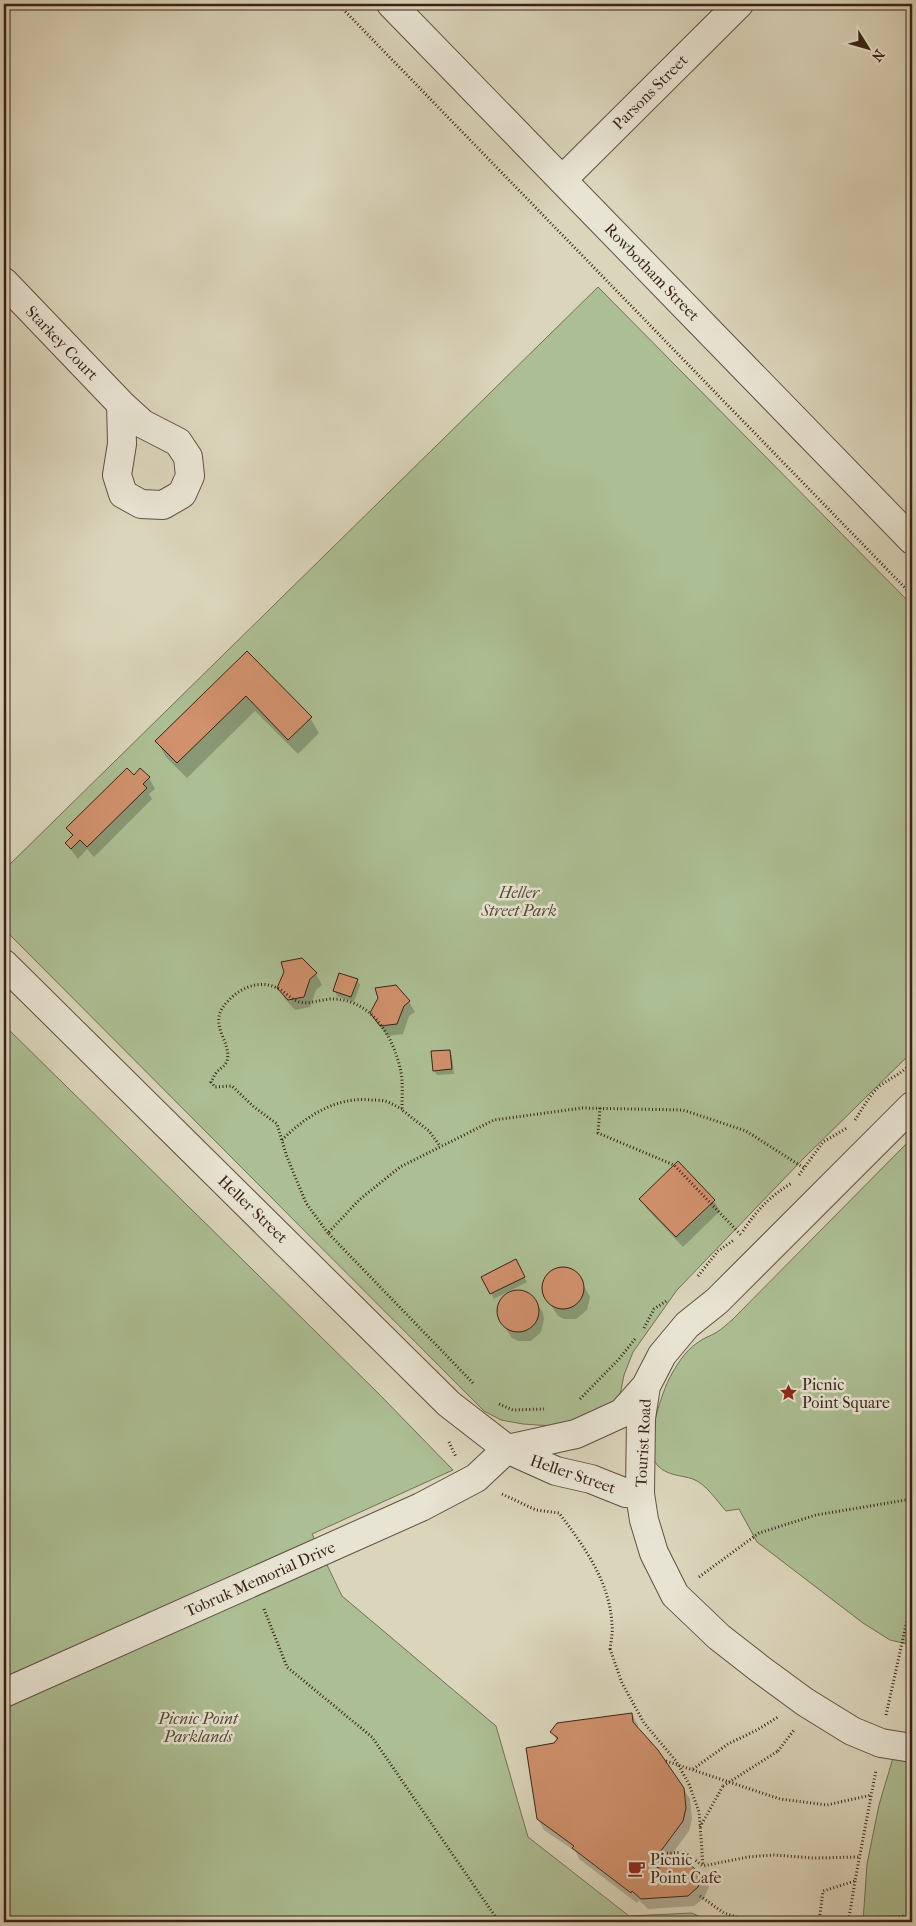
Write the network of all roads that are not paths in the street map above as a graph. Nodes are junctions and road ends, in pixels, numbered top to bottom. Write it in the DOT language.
graph roads {
  1 [pos="391,4"];
  2 [pos="739,4"];
  3 [pos="562,180"];
  4 [pos="4,282"];
  5 [pos="121,404"];
  6 [pos="912,540"];
  7 [pos="4,964"];
  8 [pos="912,1106"];
  9 [pos="646,1386"];
  10 [pos="506,1449"];
  11 [pos="640,1494"];
  12 [pos="4,1693"];
  13 [pos="912,1748"];
  1 -- 3 [label="street, Rowbotham Street"];
  2 -- 3 [label="street, Parsons Street"];
  3 -- 6 [label="street, Rowbotham Street"];
  4 -- 5 [label="street, Starkey Court"];
  7 -- 10 [label="street, Heller Street"];
  8 -- 9 [label="street, Tourist Road"];
  9 -- 10 [label="street, Heller Street"];
  9 -- 11 [label="street, Tourist Road"];
  10 -- 11 [label="street, Heller Street"];
  10 -- 12 [label="street, Tobruk Memorial Drive"];
  11 -- 13 [label="street, Tourist Road"];
}
